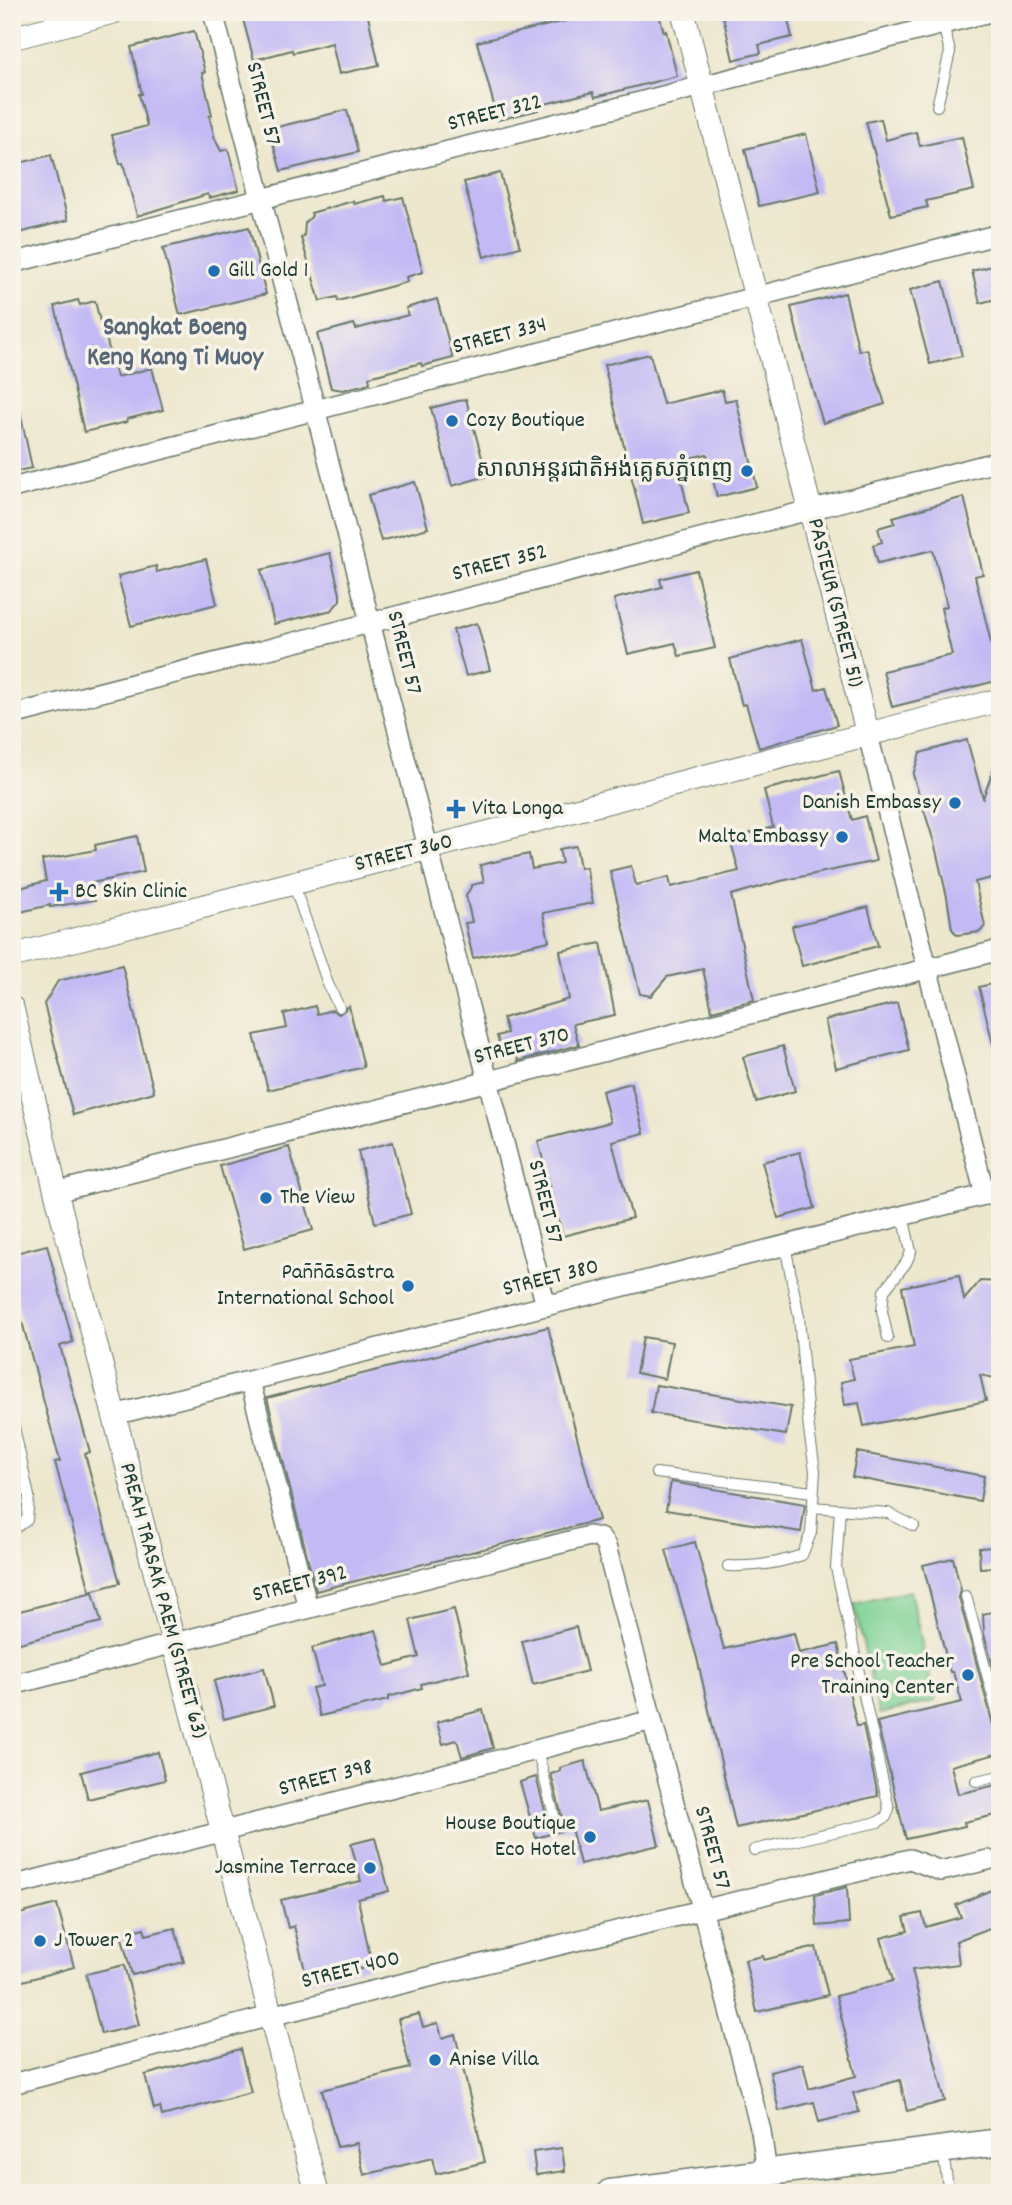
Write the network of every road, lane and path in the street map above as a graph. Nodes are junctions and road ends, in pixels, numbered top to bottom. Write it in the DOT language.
graph roads {
  1 [pos="113,12"];
  2 [pos="213,12"];
  3 [pos="683,12"];
  4 [pos="990,12"];
  5 [pos="943,24"];
  6 [pos="12,38"];
  7 [pos="702,86"];
  8 [pos="937,106"];
  9 [pos="261,200"];
  10 [pos="1000,234"];
  11 [pos="12,263"];
  12 [pos="756,297"];
  13 [pos="315,410"];
  14 [pos="1000,461"];
  15 [pos="12,488"];
  16 [pos="810,509"];
  17 [pos="370,623"];
  18 [pos="1000,701"];
  19 [pos="12,715"];
  20 [pos="868,735"];
  21 [pos="428,848"];
  22 [pos="293,883"];
  23 [pos="1000,950"];
  24 [pos="12,956"];
  25 [pos="928,969"];
  26 [pos="339,1007"];
  27 [pos="12,1008"];
  28 [pos="488,1081"];
  29 [pos="56,1192"];
  30 [pos="993,1193"];
  31 [pos="903,1215"];
  32 [pos="785,1245"];
  33 [pos="546,1306"];
  34 [pos="888,1338"];
  35 [pos="250,1381"];
  36 [pos="114,1415"];
  37 [pos="12,1418"];
  38 [pos="656,1473"];
  39 [pos="813,1492"];
  40 [pos="812,1507"];
  41 [pos="840,1509"];
  42 [pos="914,1526"];
  43 [pos="12,1530"];
  44 [pos="600,1538"];
  45 [pos="728,1566"];
  46 [pos="966,1596"];
  47 [pos="308,1608"];
  48 [pos="173,1643"];
  49 [pos="12,1685"];
  50 [pos="652,1720"];
  51 [pos="1000,1723"];
  52 [pos="537,1750"];
  53 [pos="1000,1776"];
  54 [pos="976,1781"];
  55 [pos="555,1819"];
  56 [pos="222,1831"];
  57 [pos="754,1850"];
  58 [pos="988,1860"];
  59 [pos="12,1886"];
  60 [pos="702,1909"];
  61 [pos="270,2016"];
  62 [pos="12,2084"];
  63 [pos="1000,2142"];
  64 [pos="942,2150"];
  65 [pos="767,2173"];
  66 [pos="656,2190"];
  67 [pos="317,2193"];
  68 [pos="610,2193"];
  69 [pos="949,2193"];
  1 -- 6 [label="street"];
  2 -- 9 [label="street, STREET 57"];
  3 -- 7 [label="street, PASTEUR (STREET 51)"];
  4 -- 5 [label="street, STREET 322"];
  5 -- 7 [label="street, STREET 322"];
  5 -- 8 [label="lane"];
  7 -- 9 [label="street, STREET 322"];
  7 -- 12 [label="street, PASTEUR (STREET 51)"];
  9 -- 11 [label="street, STREET 322"];
  9 -- 13 [label="street, STREET 57"];
  10 -- 12 [label="street, STREET 334"];
  12 -- 13 [label="street, STREET 334"];
  12 -- 16 [label="street, PASTEUR (STREET 51)"];
  13 -- 15 [label="street, STREET 334"];
  13 -- 17 [label="street, STREET 57"];
  14 -- 16 [label="street, STREET 352"];
  16 -- 17 [label="street, STREET 352"];
  16 -- 20 [label="street, PASTEUR (STREET 51)"];
  17 -- 19 [label="street, STREET 352"];
  17 -- 21 [label="street, STREET 57"];
  18 -- 20 [label="street, STREET 360"];
  20 -- 21 [label="street, STREET 360"];
  20 -- 25 [label="street, PASTEUR (STREET 51)"];
  21 -- 22 [label="street, STREET 360"];
  21 -- 28 [label="street, STREET 57"];
  22 -- 24 [label="street, STREET 360"];
  22 -- 26 [label="lane"];
  23 -- 25 [label="street, STREET 370"];
  25 -- 28 [label="street, STREET 370"];
  25 -- 30 [label="street, PASTEUR (STREET 51)"];
  27 -- 29 [label="street, PREAH TRASAK PAEM (STREET 63)"];
  28 -- 29 [label="street, STREET 370"];
  28 -- 33 [label="street, STREET 57"];
  29 -- 36 [label="street, PREAH TRASAK PAEM (STREET 63)"];
  30 -- 31 [label="street, STREET 380"];
  31 -- 32 [label="street, STREET 380"];
  31 -- 34 [label="lane"];
  32 -- 33 [label="street, STREET 380"];
  32 -- 39 [label="lane"];
  33 -- 35 [label="street, STREET 380"];
  35 -- 36 [label="street, STREET 380"];
  35 -- 47 [label="street"];
  36 -- 48 [label="street, PREAH TRASAK PAEM (STREET 63)"];
  37 -- 43 [label="lane"];
  38 -- 39 [label="lane"];
  39 -- 40 [label="lane"];
  40 -- 41 [label="lane"];
  40 -- 45 [label="lane"];
  41 -- 42 [label="lane"];
  41 -- 57 [label="lane"];
  44 -- 47 [label="street, STREET 392"];
  44 -- 50 [label="street, STREET 57"];
  46 -- 51 [label="lane"];
  47 -- 48 [label="street, STREET 392"];
  48 -- 49 [label="street, STREET 392"];
  48 -- 56 [label="street, PREAH TRASAK PAEM (STREET 63)"];
  50 -- 52 [label="street, STREET 398"];
  50 -- 60 [label="street, STREET 57"];
  52 -- 55 [label="lane"];
  52 -- 56 [label="street, STREET 398"];
  53 -- 54 [label="lane"];
  56 -- 59 [label="street, STREET 398"];
  56 -- 61 [label="street, PREAH TRASAK PAEM (STREET 63)"];
  58 -- 60 [label="street, STREET 400"];
  60 -- 61 [label="street, STREET 400"];
  60 -- 65 [label="street, STREET 57"];
  61 -- 62 [label="street, STREET 400"];
  61 -- 67 [label="street, PREAH TRASAK PAEM (STREET 63)"];
  63 -- 64 [label="main road"];
  64 -- 65 [label="main road"];
  64 -- 69 [label="lane"];
  65 -- 66 [label="main road"];
  66 -- 68 [label="main road"];
}
